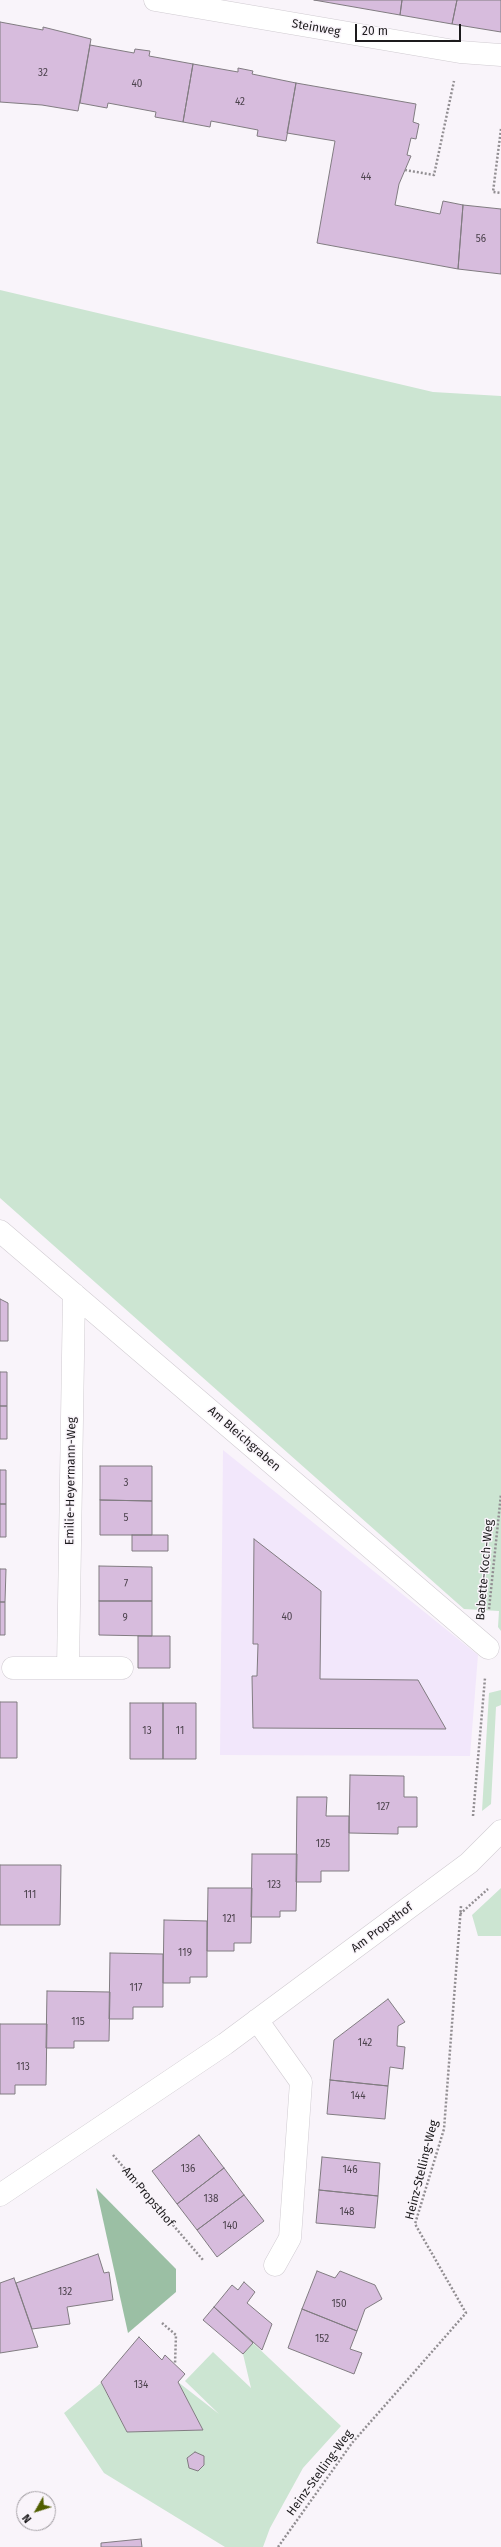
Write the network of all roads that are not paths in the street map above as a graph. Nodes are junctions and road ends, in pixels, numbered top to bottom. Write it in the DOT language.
graph roads {
  1 [pos="155,0"];
  2 [pos="501,55"];
  3 [pos="0,1231"];
  4 [pos="74,1294"];
  5 [pos="488,1648"];
  6 [pos="13,1668"];
  7 [pos="68,1668"];
  8 [pos="122,1668"];
  9 [pos="501,1831"];
  10 [pos="257,2020"];
  11 [pos="0,2195"];
  12 [pos="275,2266"];
  1 -- 2 [label="street, Steinweg"];
  3 -- 4 [label="street, Am Bleichgraben"];
  4 -- 5 [label="street, Am Bleichgraben"];
  4 -- 7 [label="street, Emilie-Heyermann-Weg"];
  6 -- 7 [label="street"];
  7 -- 8 [label="street"];
  9 -- 10 [label="street, Am Propsthof"];
  10 -- 11 [label="street, Am Propsthof"];
  10 -- 12 [label="street"];
}
